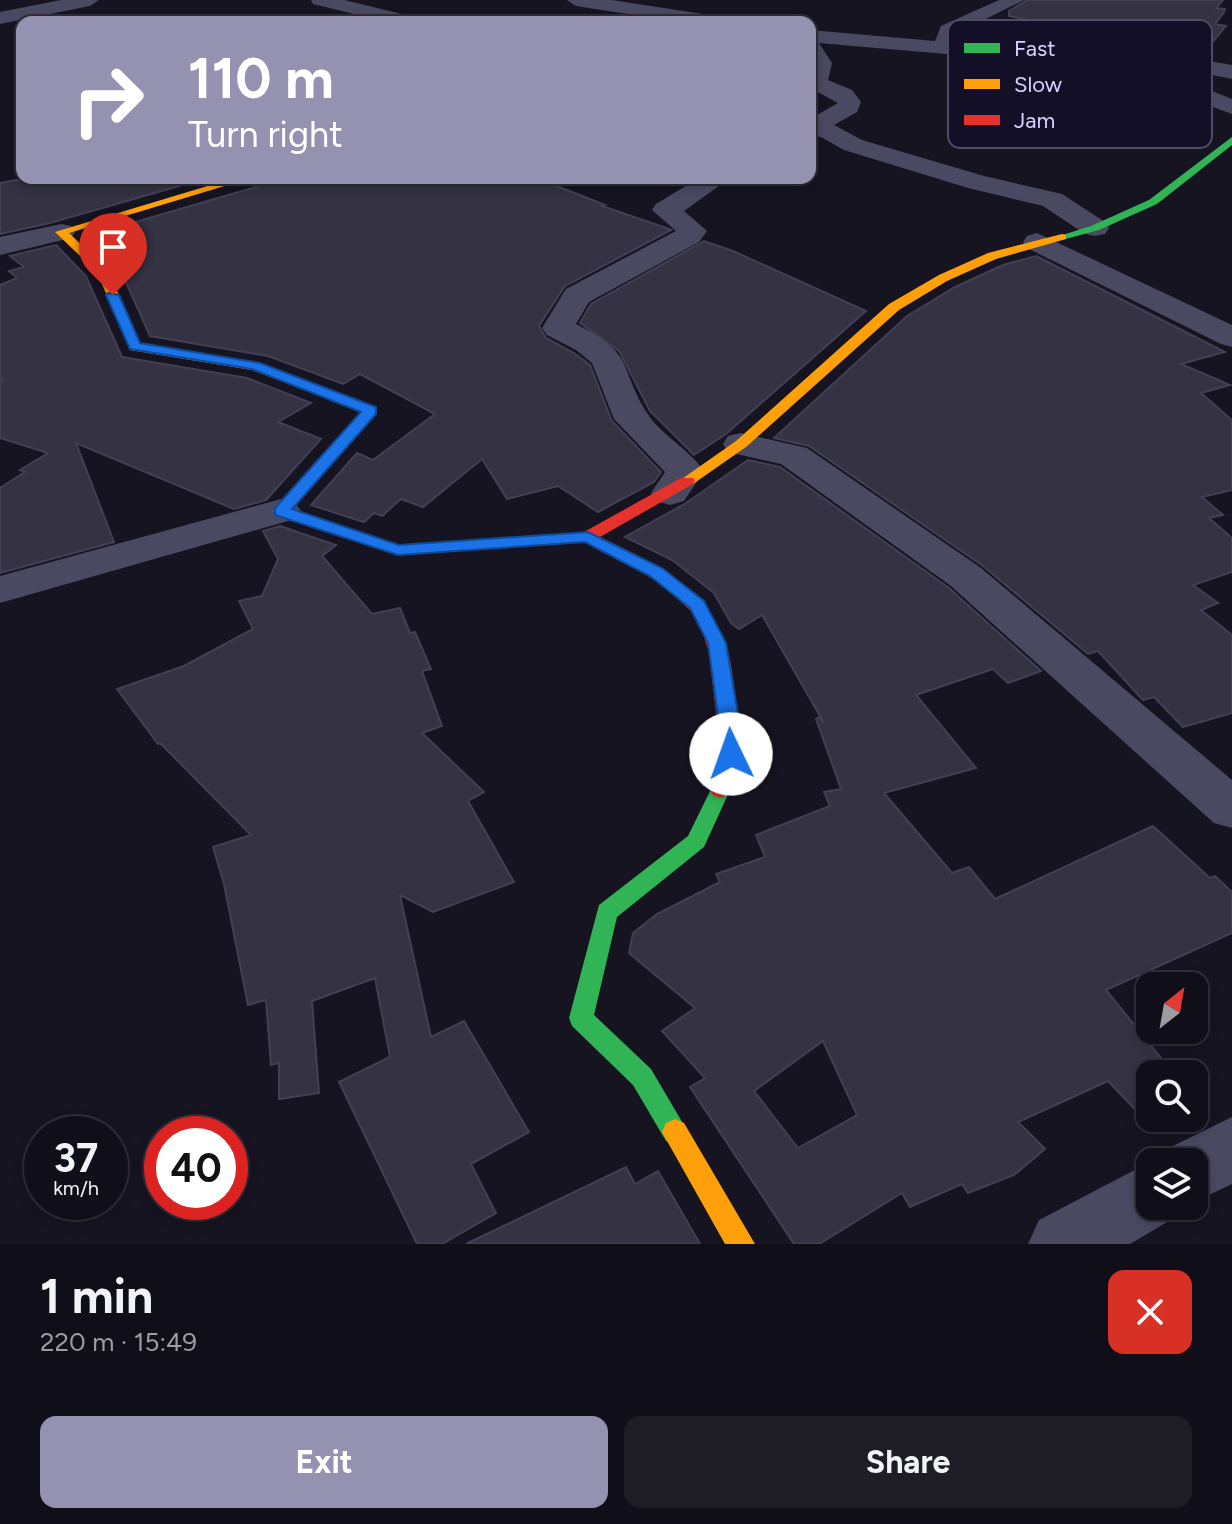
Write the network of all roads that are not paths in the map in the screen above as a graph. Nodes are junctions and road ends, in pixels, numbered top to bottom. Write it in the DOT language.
graph roads {
  1 [pos="90,0"];
  2 [pos="320,0"];
  3 [pos="576,0"];
  4 [pos="1015,0"];
  5 [pos="717,11"];
  6 [pos="386,16"];
  7 [pos="0,18"];
  8 [pos="965,20"];
  9 [pos="948,30"];
  10 [pos="816,37"];
  11 [pos="944,48"];
  12 [pos="948,48"];
  13 [pos="816,55"];
  14 [pos="1212,68"];
  15 [pos="1232,72"];
  16 [pos="816,83"];
  17 [pos="816,83"];
  18 [pos="1212,99"];
  19 [pos="1232,107"];
  20 [pos="816,125"];
  21 [pos="816,130"];
  22 [pos="1232,140"];
  23 [pos="225,184"];
  24 [pos="707,184"];
  25 [pos="1095,228"];
  26 [pos="61,232"];
  27 [pos="1037,242"];
  28 [pos="0,246"];
  29 [pos="1232,337"];
  30 [pos="741,444"];
  31 [pos="670,493"];
  32 [pos="281,511"];
  33 [pos="588,537"];
  34 [pos="0,590"];
  35 [pos="1232,809"];
  36 [pos="1232,1148"];
  37 [pos="1208,1162"];
  38 [pos="1136,1203"];
  39 [pos="741,1244"];
  40 [pos="1063,1244"];
  1 -- 7 [label="street"];
  2 -- 6 [label="street"];
  3 -- 5 [label="street"];
  4 -- 8 [label="street"];
  9 -- 11 [label="street"];
  10 -- 11 [label="street"];
  11 -- 12 [label="street"];
  13 -- 17 [label="street"];
  14 -- 15 [label="street"];
  16 -- 20 [label="street"];
  18 -- 19 [label="street"];
  21 -- 25 [label="street"];
  22 -- 25 [label="street"];
  23 -- 26 [label="street"];
  24 -- 31 [label="street"];
  25 -- 27 [label="street"];
  26 -- 28 [label="street"];
  26 -- 32 [label="street"];
  27 -- 29 [label="street"];
  27 -- 30 [label="street"];
  30 -- 31 [label="street"];
  30 -- 35 [label="street"];
  31 -- 33 [label="street"];
  32 -- 33 [label="street"];
  32 -- 34 [label="street"];
  33 -- 39 [label="street"];
  36 -- 37 [label="street"];
  38 -- 40 [label="street"];
}
